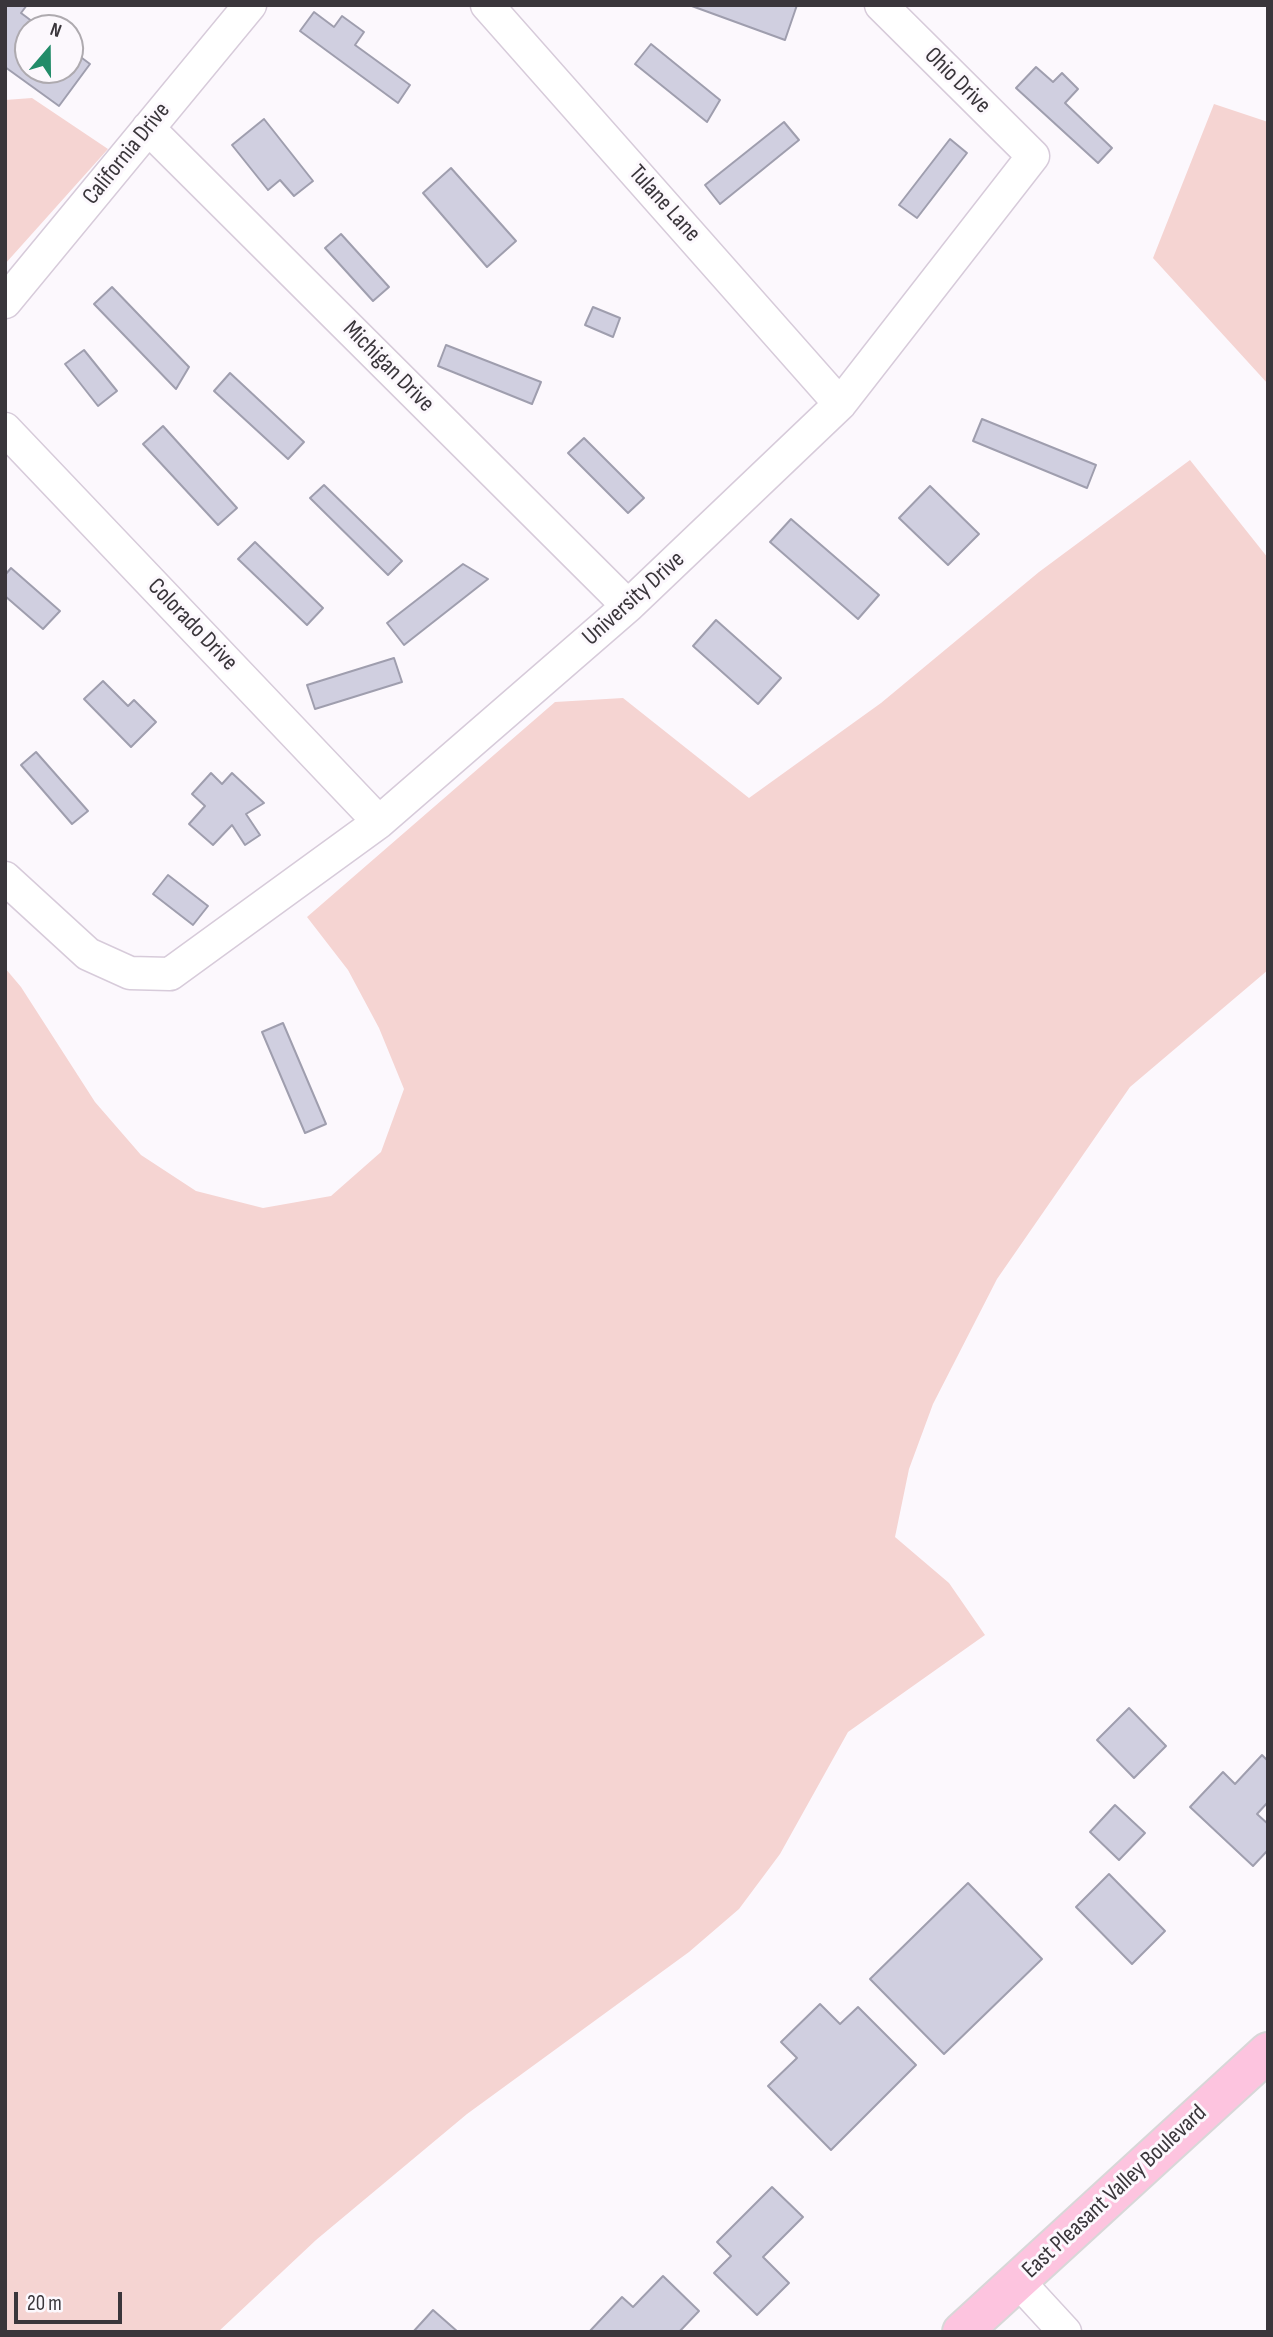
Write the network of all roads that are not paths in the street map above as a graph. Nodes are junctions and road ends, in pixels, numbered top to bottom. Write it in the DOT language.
graph roads {
  1 [pos="250,5"];
  2 [pos="487,5"];
  3 [pos="881,5"];
  4 [pos="148,128"];
  5 [pos="1033,156"];
  6 [pos="5,302"];
  7 [pos="840,404"];
  8 [pos="5,429"];
  9 [pos="628,606"];
  10 [pos="379,821"];
  11 [pos="5,878"];
  12 [pos="1268,2052"];
  13 [pos="1018,2281"];
  14 [pos="962,2332"];
  15 [pos="1065,2332"];
  1 -- 4 [label="street, California Drive"];
  2 -- 7 [label="street, Tulane Lane"];
  3 -- 5 [label="street, Ohio Drive"];
  4 -- 6 [label="street, California Drive"];
  4 -- 9 [label="street, Michigan Drive"];
  5 -- 7 [label="street, University Drive"];
  7 -- 9 [label="street, University Drive"];
  8 -- 10 [label="street, Colorado Drive"];
  9 -- 10 [label="street, University Drive"];
  10 -- 11 [label="street, University Drive"];
  12 -- 13 [label="main road, East Pleasant Valley Boulevard"];
  13 -- 14 [label="main road, East Pleasant Valley Boulevard"];
  13 -- 15 [label="street"];
}
